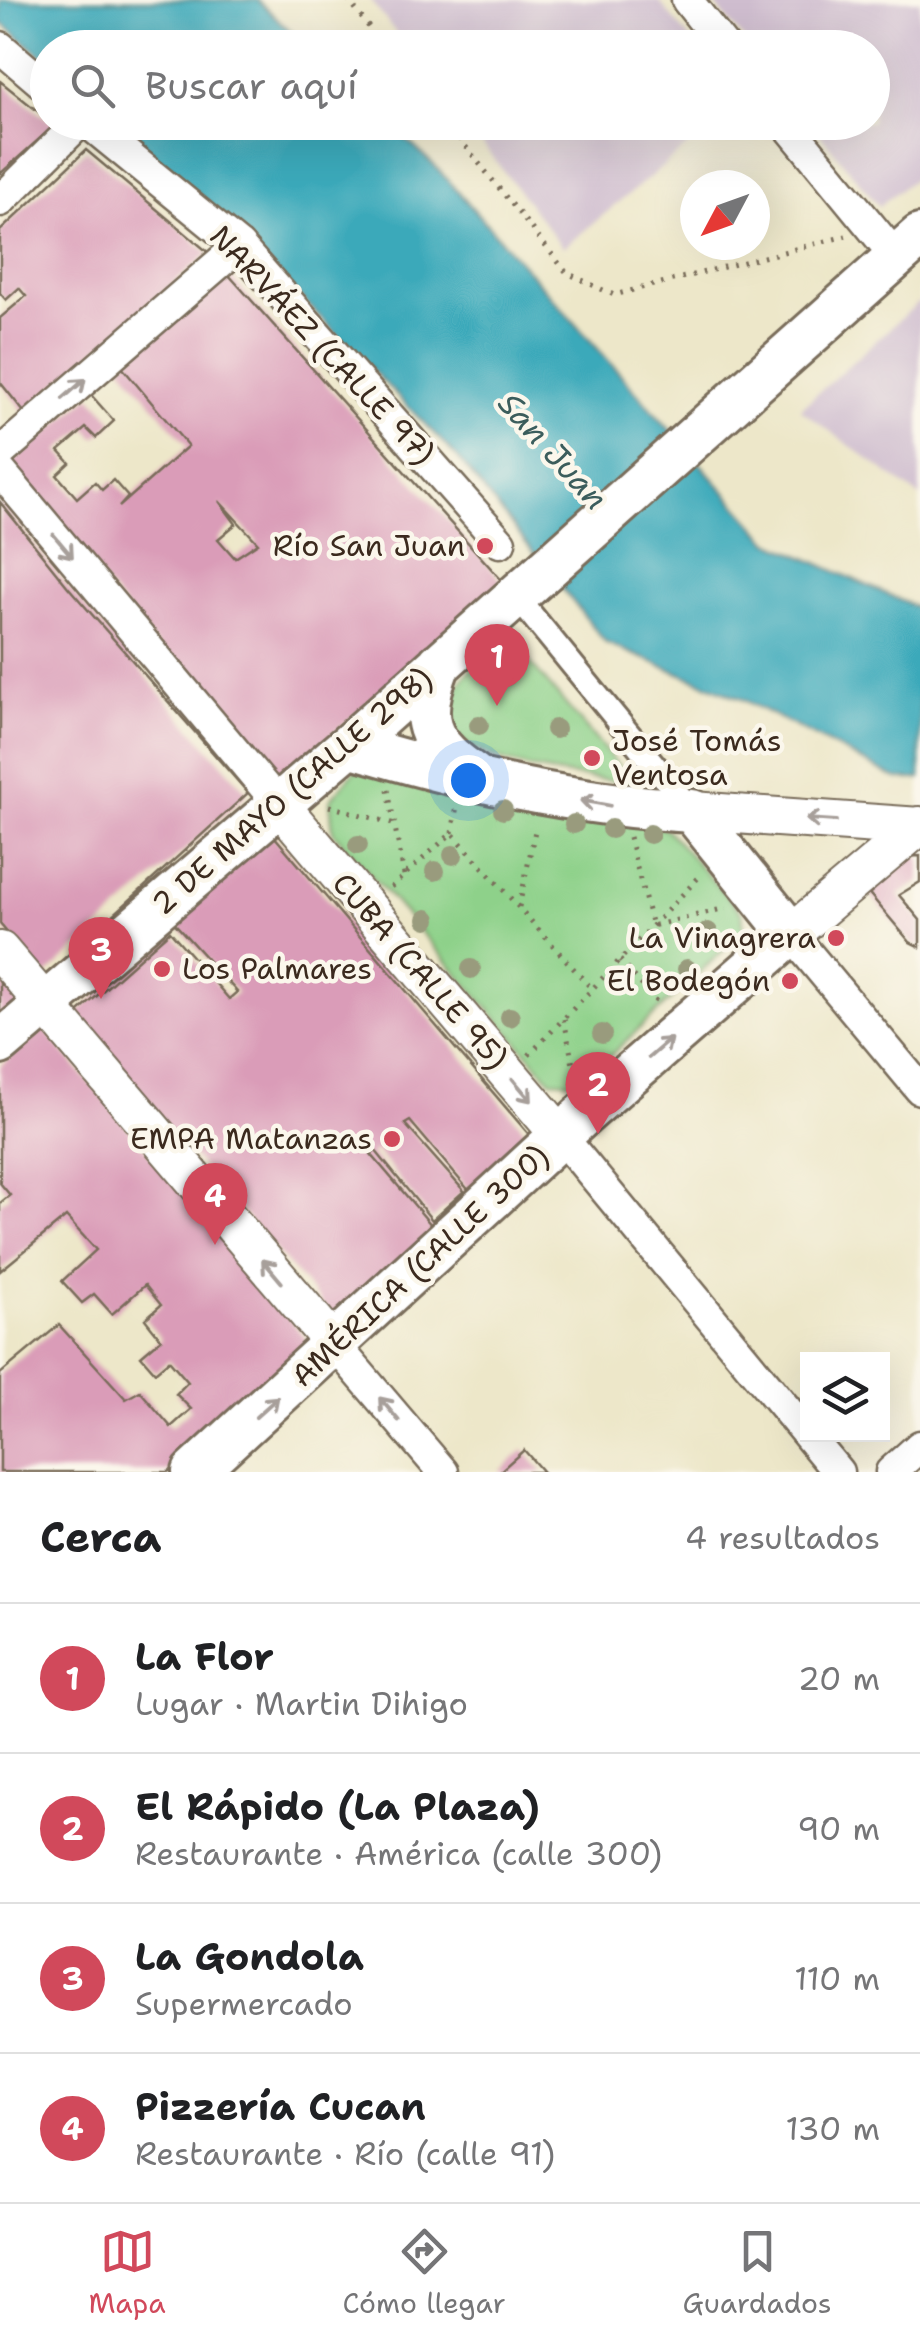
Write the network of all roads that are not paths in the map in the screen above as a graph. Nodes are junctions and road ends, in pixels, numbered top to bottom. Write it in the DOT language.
graph roads {
  1 [pos="686,0"];
  2 [pos="710,30"];
  3 [pos="0,47"];
  4 [pos="30,73"];
  5 [pos="65,140"];
  6 [pos="106,140"];
  7 [pos="802,140"];
  8 [pos="0,201"];
  9 [pos="896,241"];
  10 [pos="239,246"];
  11 [pos="0,453"];
  12 [pos="0,471"];
  13 [pos="500,542"];
  14 [pos="527,586"];
  15 [pos="439,664"];
  16 [pos="365,750"];
  17 [pos="482,781"];
  18 [pos="282,799"];
  19 [pos="692,811"];
  20 [pos="919,826"];
  21 [pos="792,934"];
  22 [pos="0,951"];
  23 [pos="45,1003"];
  24 [pos="0,1043"];
  25 [pos="920,1088"];
  26 [pos="572,1125"];
  27 [pos="335,1346"];
  28 [pos="920,1446"];
  29 [pos="194,1472"];
  30 [pos="443,1472"];
  31 [pos="838,1472"];
  32 [pos="890,1472"];
  1 -- 2 [label="street"];
  3 -- 4 [label="street"];
  5 -- 8 [label="street"];
  6 -- 10 [label="street, NARVÁEZ (CALLE 97)"];
  7 -- 9 [label="street"];
  9 -- 14 [label="main road, 2 DE MAYO (CALLE 298)"];
  11 -- 10 [label="street, one-way"];
  10 -- 13 [label="street, NARVÁEZ (CALLE 97)"];
  12 -- 18 [label="street, CUBA (CALLE 95), one-way"];
  14 -- 15 [label="main road, 2 DE MAYO (CALLE 298)"];
  14 -- 19 [label="street"];
  15 -- 16 [label="main road, 2 DE MAYO (CALLE 298)"];
  15 -- 17 [label="main road"];
  16 -- 17 [label="main road"];
  16 -- 18 [label="main road, 2 DE MAYO (CALLE 298)"];
  19 -- 17 [label="main road, one-way"];
  18 -- 23 [label="main road, 2 DE MAYO (CALLE 298)"];
  18 -- 26 [label="street, CUBA (CALLE 95), one-way"];
  20 -- 19 [label="street, one-way"];
  19 -- 21 [label="main road"];
  20 -- 21 [label="street, AMÉRICA (CALLE 300)"];
  21 -- 25 [label="street"];
  26 -- 21 [label="main road, AMÉRICA (CALLE 300), one-way"];
  22 -- 23 [label="street"];
  23 -- 24 [label="main road, 2 DE MAYO (CALLE 298)"];
  27 -- 23 [label="street, one-way"];
  26 -- 27 [label="main road, AMÉRICA (CALLE 300)"];
  26 -- 31 [label="street, CUBA (CALLE 95)"];
  29 -- 27 [label="main road, AMÉRICA (CALLE 300), one-way"];
  30 -- 27 [label="street, one-way"];
  28 -- 32 [label="street"];
}
